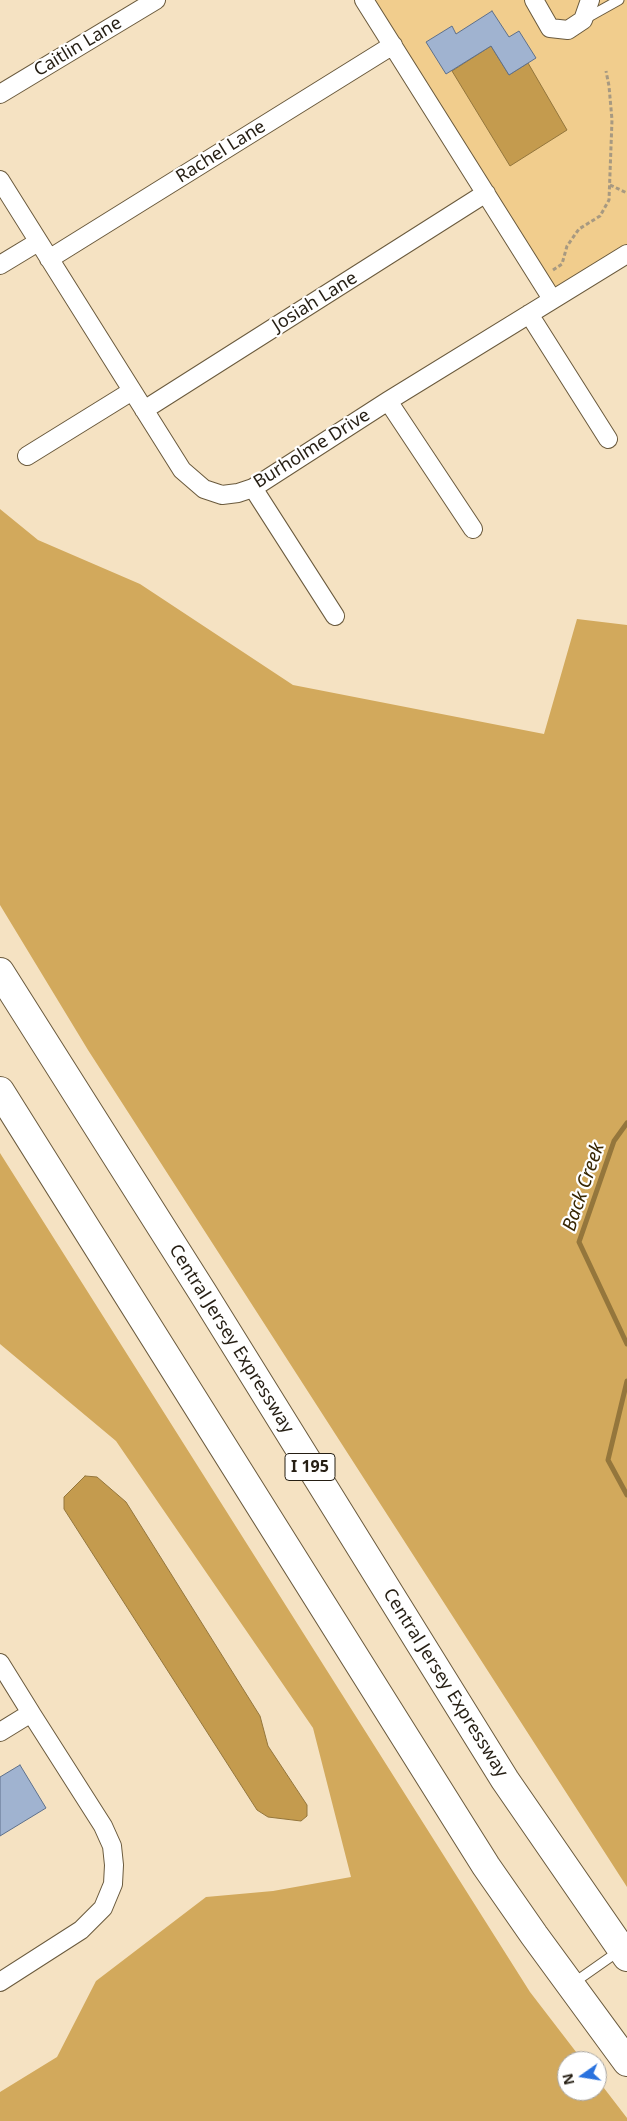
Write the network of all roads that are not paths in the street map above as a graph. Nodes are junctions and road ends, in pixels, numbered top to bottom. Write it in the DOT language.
graph roads {
  1 [pos="156,0"];
  2 [pos="364,0"];
  3 [pos="534,0"];
  4 [pos="590,0"];
  5 [pos="619,0"];
  6 [pos="583,20"];
  7 [pos="393,45"];
  8 [pos="0,94"];
  9 [pos="0,180"];
  10 [pos="486,194"];
  11 [pos="38,242"];
  12 [pos="627,254"];
  13 [pos="49,259"];
  14 [pos="0,265"];
  15 [pos="552,299"];
  16 [pos="529,314"];
  17 [pos="132,391"];
  18 [pos="388,401"];
  19 [pos="144,410"];
  20 [pos="608,440"];
  21 [pos="27,456"];
  22 [pos="253,488"];
  23 [pos="473,529"];
  24 [pos="334,616"];
  25 [pos="0,972"];
  26 [pos="0,1091"];
  27 [pos="0,1663"];
  28 [pos="31,1713"];
  29 [pos="0,1732"];
  30 [pos="624,1954"];
  31 [pos="0,1982"];
  32 [pos="570,1985"];
  33 [pos="627,2062"];
  1 -- 8 [label="street, Caitlin Lane"];
  2 -- 7 [label="street"];
  3 -- 6 [label="street"];
  4 -- 6 [label="street"];
  5 -- 6 [label="lane"];
  7 -- 10 [label="street"];
  7 -- 13 [label="street, Rachel Lane"];
  9 -- 11 [label="street, Burholme Drive"];
  10 -- 15 [label="street"];
  10 -- 19 [label="street, Josiah Lane"];
  11 -- 13 [label="street, Burholme Drive"];
  11 -- 14 [label="street"];
  12 -- 15 [label="street, Burholme Drive"];
  13 -- 17 [label="street, Burholme Drive"];
  15 -- 16 [label="street, Burholme Drive"];
  16 -- 18 [label="street, Burholme Drive"];
  16 -- 20 [label="street"];
  17 -- 19 [label="street, Burholme Drive"];
  17 -- 21 [label="street"];
  18 -- 22 [label="street, Burholme Drive"];
  18 -- 23 [label="street"];
  19 -- 22 [label="street, Burholme Drive"];
  22 -- 24 [label="street"];
  25 -- 30 [label="highway, Central Jersey Expressway / I 195"];
  26 -- 32 [label="highway"];
  27 -- 28 [label="street"];
  28 -- 29 [label="street"];
  28 -- 31 [label="street"];
  30 -- 32 [label="lane"];
  32 -- 33 [label="highway"];
}
